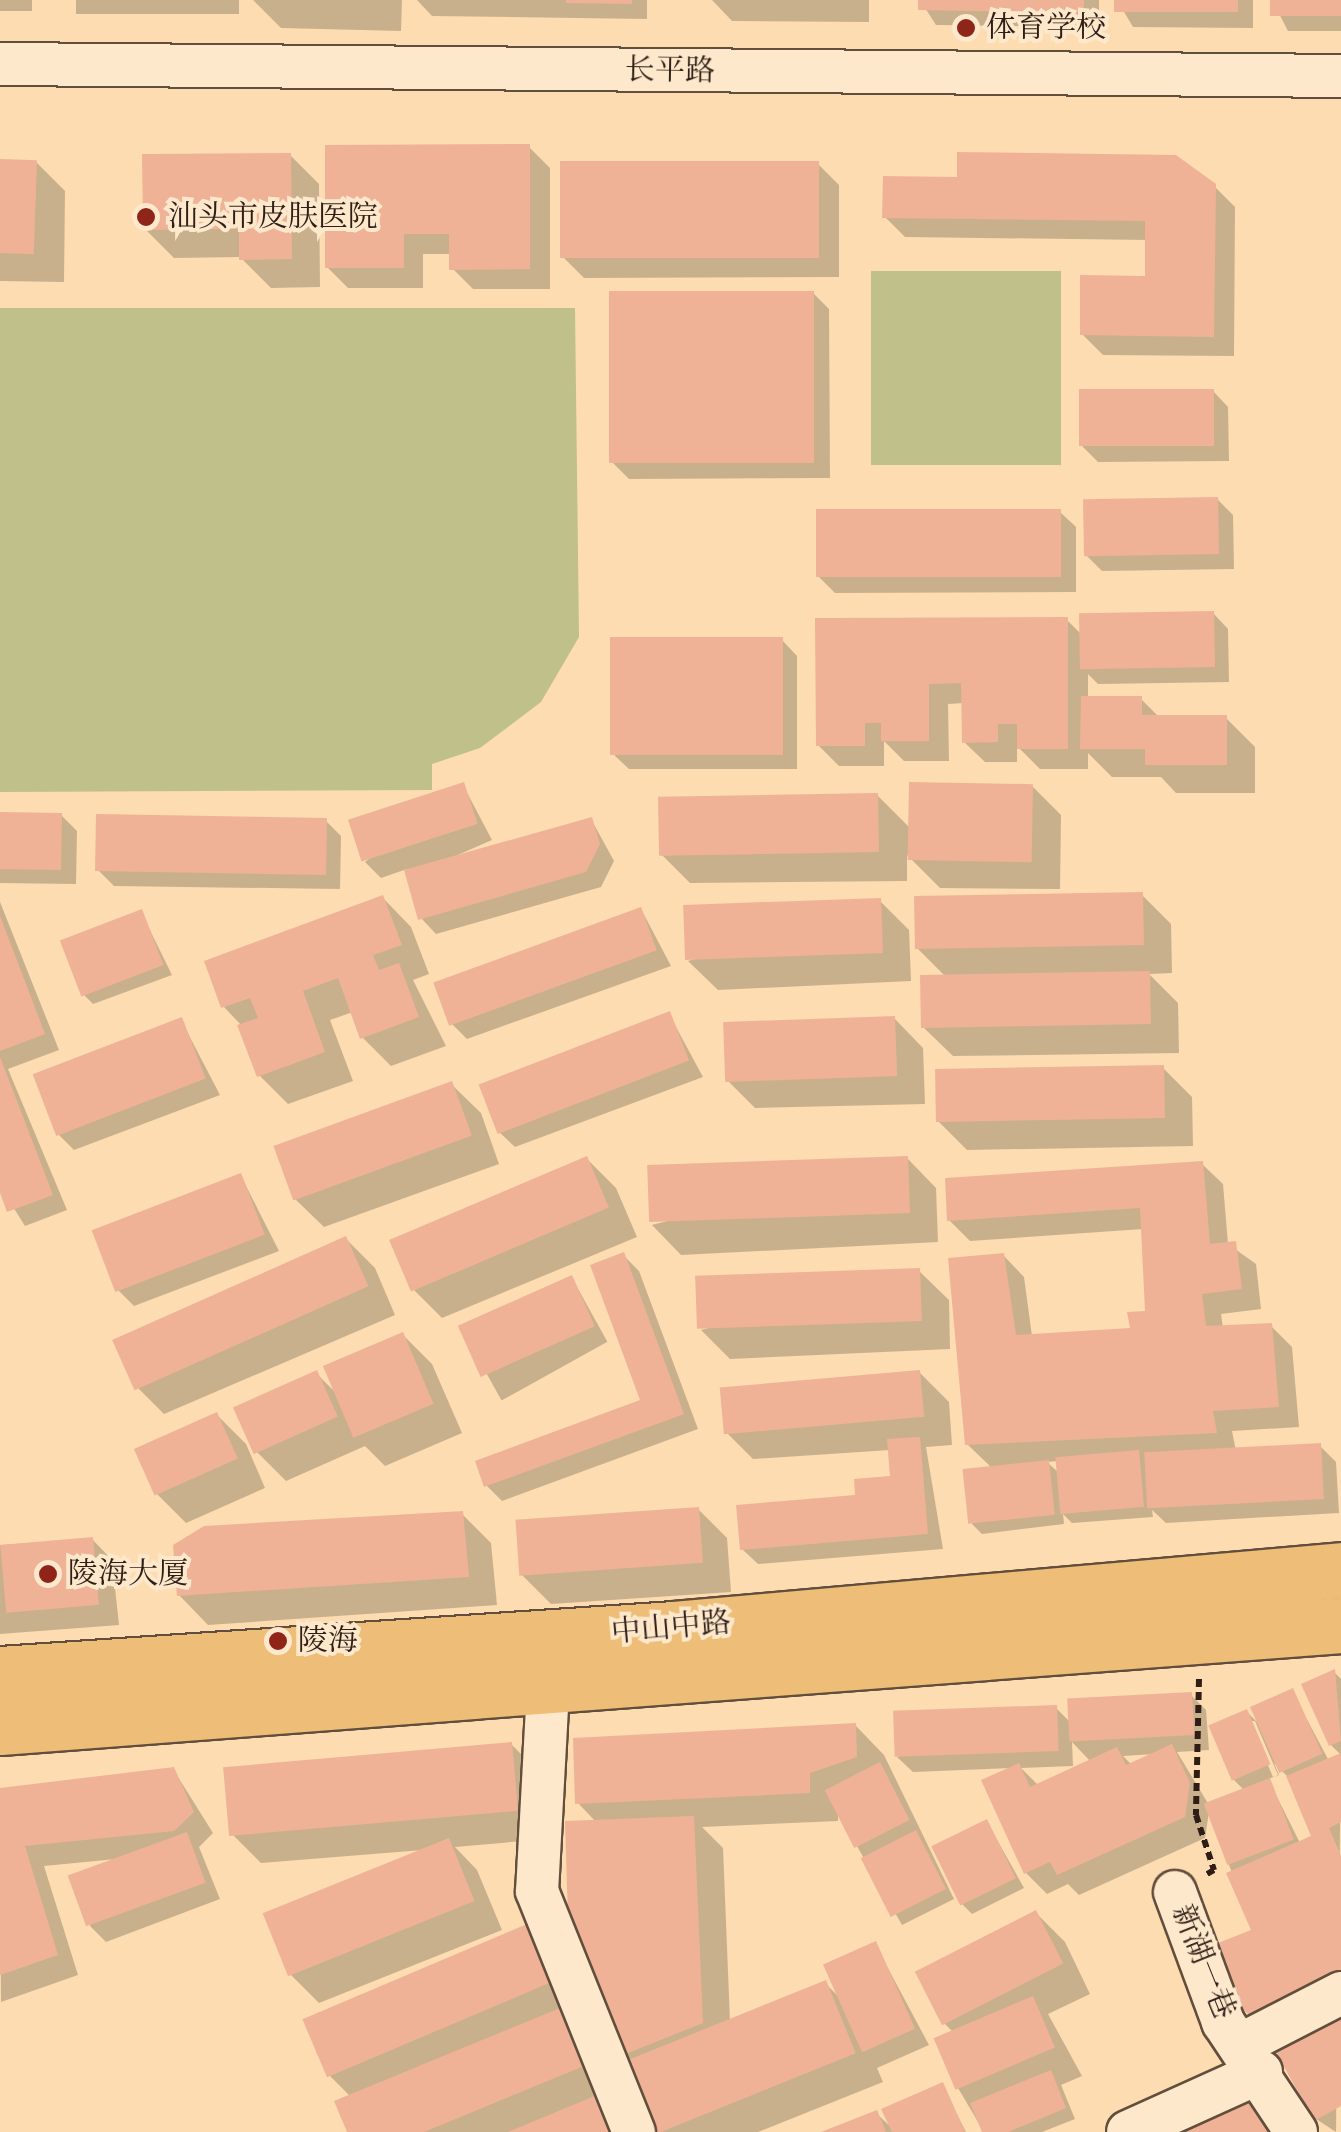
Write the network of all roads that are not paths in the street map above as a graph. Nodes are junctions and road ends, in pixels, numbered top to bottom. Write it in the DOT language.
graph roads {
  1 [pos="0,64"];
  2 [pos="1341,76"];
  3 [pos="0,83"];
  4 [pos="1341,92"];
  5 [pos="1341,1570"];
  6 [pos="1341,1625"];
  7 [pos="0,1674"];
  8 [pos="548,1689"];
  9 [pos="0,1727"];
  10 [pos="1175,1892"];
  11 [pos="1341,1993"];
  12 [pos="1251,2058"];
  13 [pos="634,2132"];
  14 [pos="1128,2132"];
  15 [pos="1296,2132"];
  1 -- 2 [label="street, 长平路"];
  3 -- 4 [label="street, 长平路"];
  5 -- 7 [label="main road, 中山中路"];
  6 -- 8 [label="main road, 中山中路"];
  8 -- 9 [label="main road, 中山中路"];
  8 -- 13 [label="street"];
  10 -- 12 [label="street, 新湖一巷"];
  11 -- 12 [label="street"];
  12 -- 14 [label="street"];
  12 -- 15 [label="street, 新湖一巷"];
}
